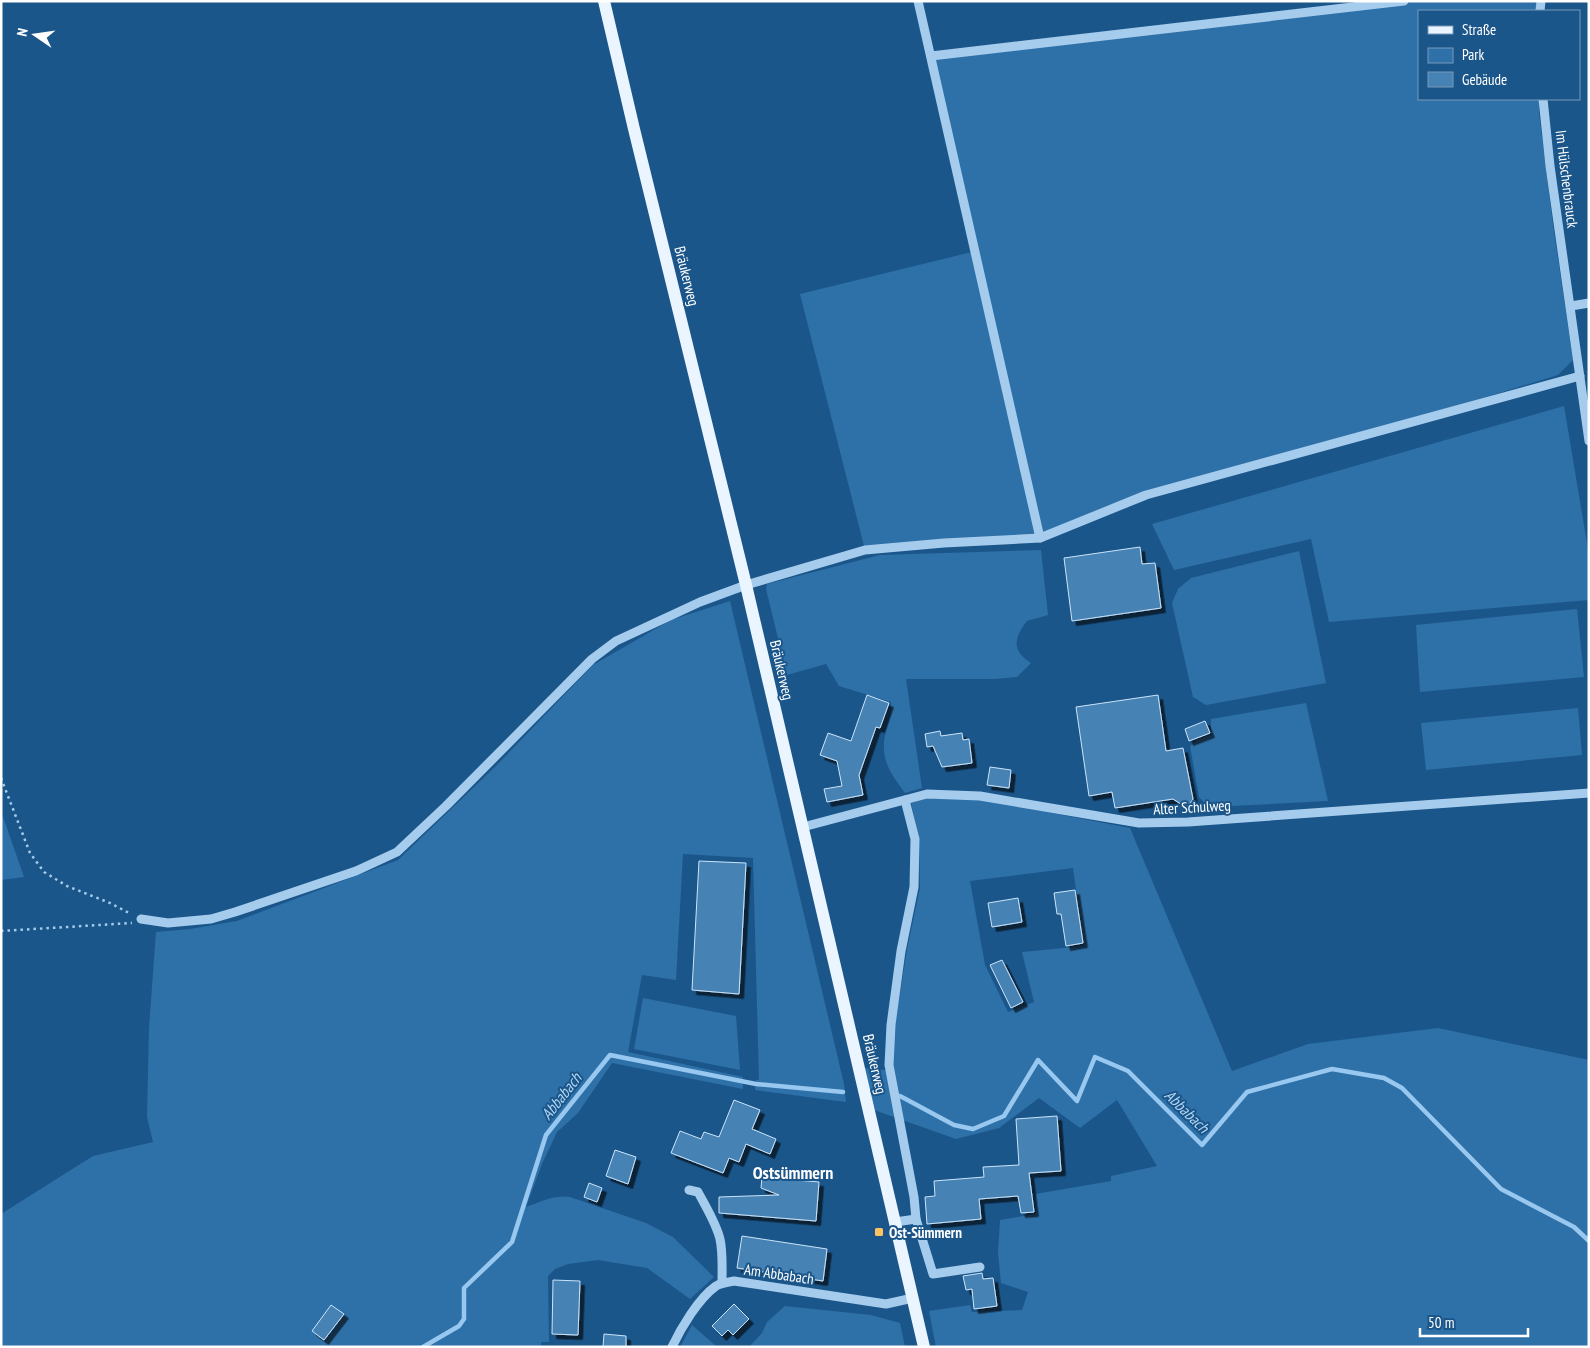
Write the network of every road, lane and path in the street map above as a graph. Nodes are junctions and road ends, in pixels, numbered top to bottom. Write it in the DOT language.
graph roads {
  1 [pos="604,1"];
  2 [pos="918,1"];
  3 [pos="1404,1"];
  4 [pos="931,56"];
  5 [pos="1543,100"];
  6 [pos="1589,303"];
  7 [pos="1571,306"];
  8 [pos="1580,376"];
  9 [pos="1589,441"];
  10 [pos="1040,538"];
  11 [pos="746,585"];
  12 [pos="1,778"];
  13 [pos="1589,793"];
  14 [pos="905,800"];
  15 [pos="802,828"];
  16 [pos="141,919"];
  17 [pos="130,924"];
  18 [pos="1,931"];
  19 [pos="689,1190"];
  20 [pos="916,1219"];
  21 [pos="895,1222"];
  22 [pos="980,1268"];
  23 [pos="722,1283"];
  24 [pos="913,1298"];
  25 [pos="672,1347"];
  26 [pos="924,1347"];
  1 -- 11 [label="main road, Bräukerweg"];
  2 -- 4 [label="street"];
  3 -- 4 [label="street"];
  4 -- 10 [label="street"];
  5 -- 7 [label="street, Im Hülschenbrauck"];
  6 -- 7 [label="street"];
  7 -- 8 [label="street, Im Hülschenbrauck"];
  8 -- 9 [label="street, Im Hülschenbrauck"];
  8 -- 10 [label="street"];
  10 -- 11 [label="street"];
  11 -- 15 [label="main road, Bräukerweg"];
  11 -- 16 [label="street"];
  12 -- 16 [label="path"];
  13 -- 14 [label="street, Alter Schulweg"];
  14 -- 15 [label="street, Alter Schulweg"];
  14 -- 20 [label="street"];
  15 -- 21 [label="main road, Bräukerweg"];
  17 -- 18 [label="path"];
  19 -- 23 [label="street"];
  20 -- 21 [label="street"];
  20 -- 22 [label="street"];
  21 -- 24 [label="main road, Bräukerweg"];
  23 -- 24 [label="street, Am Abbabach"];
  23 -- 25 [label="street, Am Abbabach"];
  24 -- 26 [label="main road, Bräukerweg"];
}
